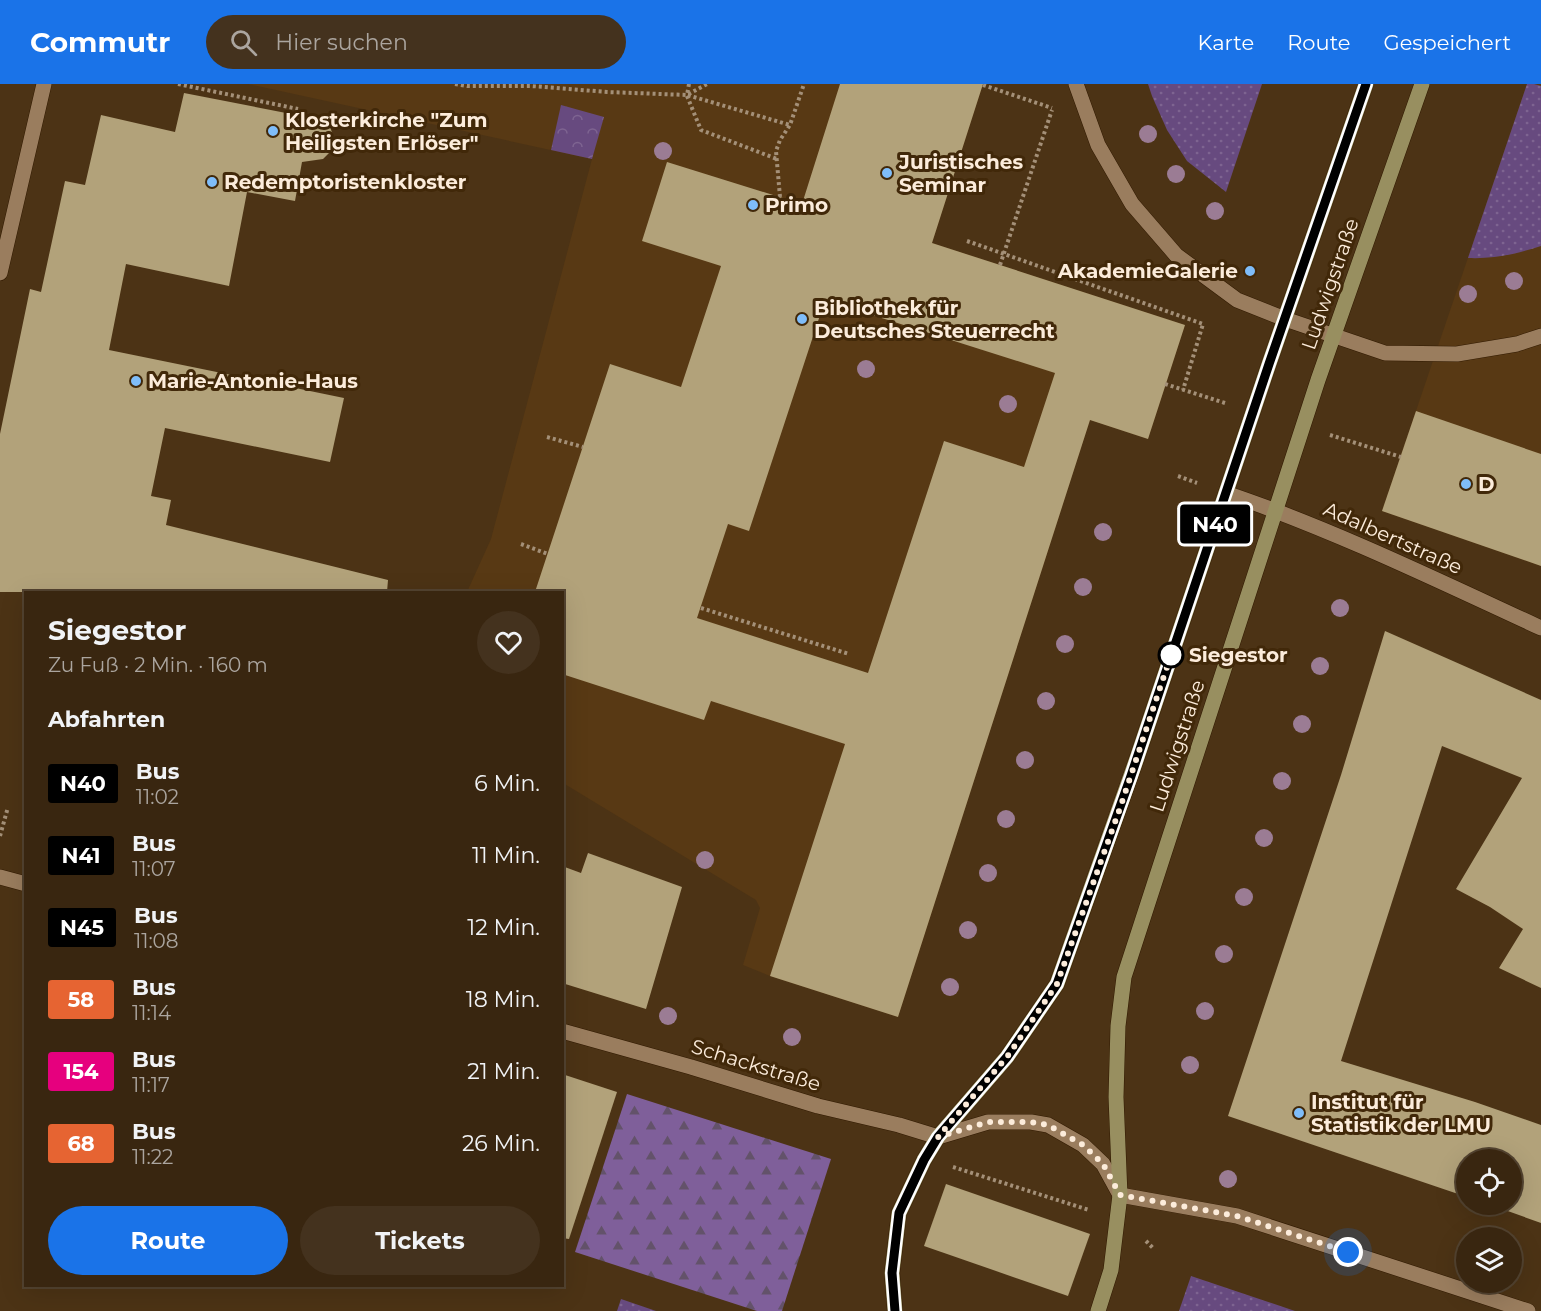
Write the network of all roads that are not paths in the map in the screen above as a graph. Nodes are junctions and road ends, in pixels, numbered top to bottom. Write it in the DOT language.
graph roads {
  1 [pos="44,84"];
  2 [pos="1076,84"];
  3 [pos="1366,84"];
  4 [pos="1422,84"];
  5 [pos="0,273"];
  6 [pos="1285,319"];
  7 [pos="1334,336"];
  8 [pos="1541,336"];
  9 [pos="1226,493"];
  10 [pos="1276,510"];
  11 [pos="1541,628"];
  12 [pos="0,877"];
  13 [pos="24,883"];
  14 [pos="564,1032"];
  15 [pos="938,1137"];
  16 [pos="1120,1195"];
  17 [pos="895,1311"];
  18 [pos="1098,1311"];
  19 [pos="1527,1311"];
  1 -- 5 [label="street"];
  2 -- 6 [label="street"];
  3 -- 6 [label="main road, Ludwigstraße"];
  4 -- 7 [label="main road, Ludwigstraße"];
  6 -- 7 [label="street"];
  6 -- 9 [label="main road, Ludwigstraße"];
  7 -- 8 [label="street"];
  7 -- 10 [label="main road, Ludwigstraße"];
  9 -- 10 [label="street, Adalbertstraße"];
  9 -- 15 [label="main road, Ludwigstraße"];
  10 -- 11 [label="street, Adalbertstraße"];
  10 -- 16 [label="main road, Ludwigstraße"];
  12 -- 13 [label="street"];
  14 -- 15 [label="street, Schackstraße"];
  15 -- 16 [label="street"];
  15 -- 17 [label="main road, Ludwigstraße"];
  16 -- 18 [label="main road, Ludwigstraße"];
  16 -- 19 [label="street"];
}
